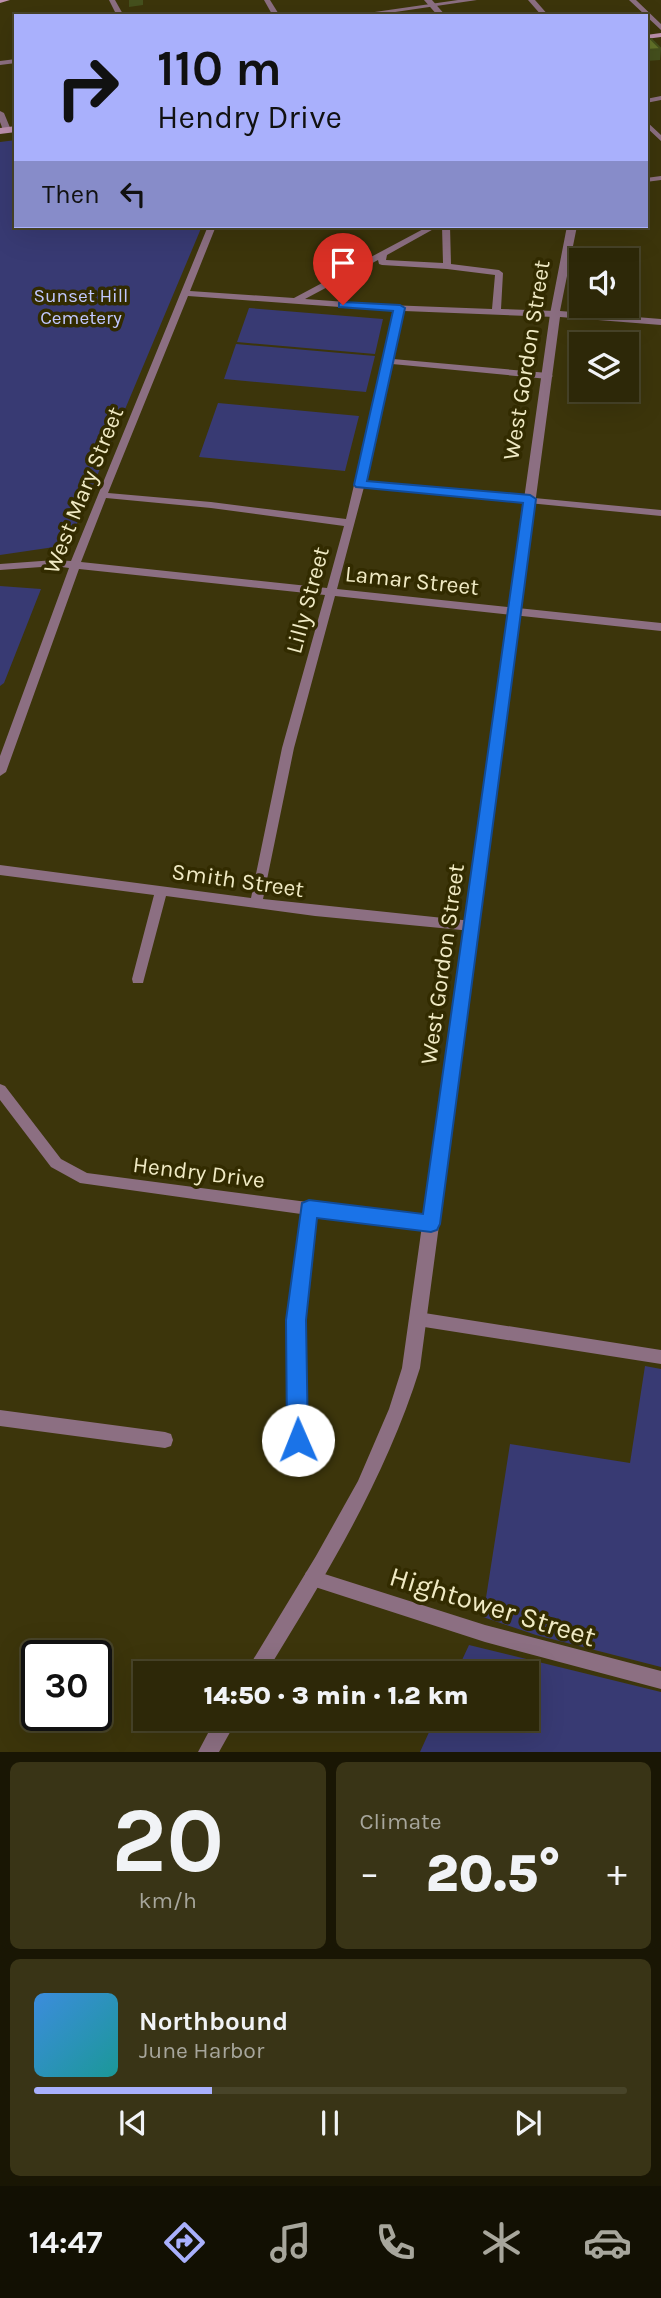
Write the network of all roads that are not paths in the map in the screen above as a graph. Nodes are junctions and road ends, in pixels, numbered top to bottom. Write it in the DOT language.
graph roads {
  1 [pos="6,0"];
  2 [pos="474,0"];
  3 [pos="531,0"];
  4 [pos="632,0"];
  5 [pos="0,1"];
  6 [pos="430,3"];
  7 [pos="362,14"];
  8 [pos="543,14"];
  9 [pos="646,14"];
  10 [pos="648,15"];
  11 [pos="661,28"];
  12 [pos="0,113"];
  13 [pos="7,130"];
  14 [pos="211,228"];
  15 [pos="415,228"];
  16 [pos="432,228"];
  17 [pos="446,228"];
  18 [pos="572,228"];
  19 [pos="420,235"];
  20 [pos="383,254"];
  21 [pos="447,266"];
  22 [pos="185,293"];
  23 [pos="296,301"];
  24 [pos="400,308"];
  25 [pos="496,312"];
  26 [pos="555,314"];
  27 [pos="661,322"];
  28 [pos="388,362"];
  29 [pos="548,376"];
  30 [pos="360,485"];
  31 [pos="102,495"];
  32 [pos="530,499"];
  33 [pos="661,513"];
  34 [pos="349,523"];
  35 [pos="74,566"];
  36 [pos="0,567"];
  37 [pos="331,592"];
  38 [pos="514,612"];
  39 [pos="661,627"];
  40 [pos="0,772"];
  41 [pos="0,870"];
  42 [pos="161,891"];
  43 [pos="256,903"];
  44 [pos="472,926"];
  45 [pos="138,979"];
  46 [pos="0,1090"];
  47 [pos="309,1209"];
  48 [pos="431,1224"];
  49 [pos="418,1319"];
  50 [pos="661,1357"];
  51 [pos="0,1418"];
  52 [pos="165,1440"];
  53 [pos="298,1440"];
  54 [pos="312,1578"];
  55 [pos="262,1661"];
  56 [pos="661,1680"];
  57 [pos="220,1731"];
  58 [pos="208,1752"];
  1 -- 5 [label="main road"];
  2 -- 6 [label="street"];
  3 -- 8 [label="street"];
  4 -- 9 [label="street"];
  6 -- 7 [label="street"];
  10 -- 11 [label="street"];
  12 -- 13 [label="street"];
  14 -- 22 [label="street, West Mary Street"];
  15 -- 19 [label="street"];
  16 -- 19 [label="street"];
  17 -- 21 [label="street"];
  18 -- 26 [label="street, West Gordon Street"];
  19 -- 20 [label="street"];
  20 -- 21 [label="street"];
  20 -- 23 [label="street"];
  21 -- 25 [label="street"];
  22 -- 23 [label="street"];
  22 -- 31 [label="street, West Mary Street"];
  23 -- 24 [label="street"];
  24 -- 25 [label="street"];
  24 -- 28 [label="street, Lilly Street"];
  25 -- 26 [label="street"];
  26 -- 27 [label="street"];
  26 -- 29 [label="street, West Gordon Street"];
  28 -- 29 [label="street"];
  28 -- 30 [label="street, Lilly Street"];
  29 -- 32 [label="street, West Gordon Street"];
  30 -- 32 [label="street"];
  30 -- 34 [label="street, Lilly Street"];
  31 -- 34 [label="street"];
  31 -- 35 [label="street, West Mary Street"];
  32 -- 33 [label="street"];
  32 -- 38 [label="street, West Gordon Street"];
  34 -- 37 [label="street, Lilly Street"];
  35 -- 36 [label="street, Lamar Street"];
  35 -- 37 [label="street, Lamar Street"];
  35 -- 40 [label="street, West Mary Street"];
  37 -- 38 [label="street, Lamar Street"];
  37 -- 43 [label="street, Lilly Street"];
  38 -- 39 [label="street, Lamar Street"];
  38 -- 44 [label="street, West Gordon Street"];
  41 -- 42 [label="street, Smith Street"];
  42 -- 43 [label="street, Smith Street"];
  42 -- 45 [label="street"];
  43 -- 44 [label="street, Smith Street"];
  44 -- 48 [label="street, West Gordon Street"];
  46 -- 47 [label="street, Hendry Drive"];
  47 -- 48 [label="street, Hendry Drive"];
  47 -- 53 [label="street"];
  48 -- 49 [label="street, West Gordon Street"];
  49 -- 50 [label="street"];
  49 -- 54 [label="street, West Gordon Street"];
  51 -- 52 [label="street"];
  54 -- 55 [label="street, West Gordon Street"];
  54 -- 56 [label="street, Hightower Street"];
  57 -- 58 [label="street"];
}
